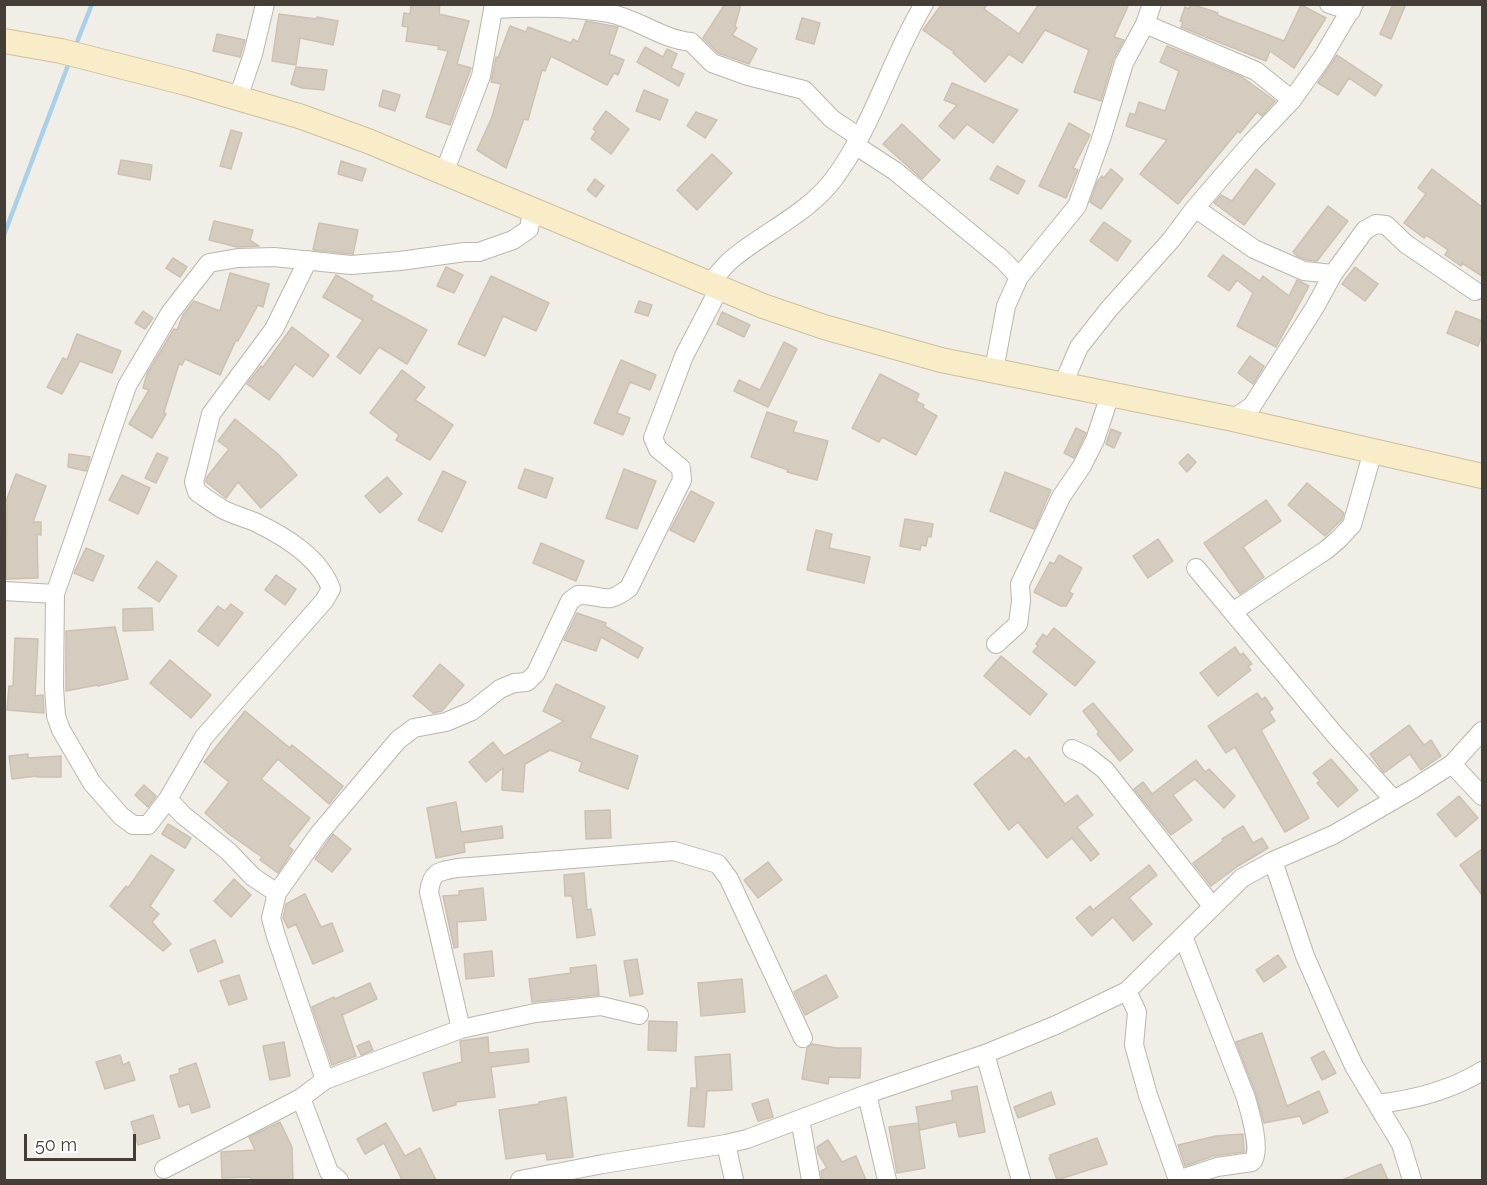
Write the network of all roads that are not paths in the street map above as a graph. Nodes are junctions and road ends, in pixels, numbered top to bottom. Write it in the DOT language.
graph roads {
  1 [pos="265,4"];
  2 [pos="924,4"];
  3 [pos="1152,4"];
  4 [pos="1329,4"];
  5 [pos="494,7"];
  6 [pos="1353,8"];
  7 [pos="1145,24"];
  8 [pos="4,41"];
  9 [pos="238,98"];
  10 [pos="1292,100"];
  11 [pos="857,141"];
  12 [pos="444,173"];
  13 [pos="1195,208"];
  14 [pos="532,210"];
  15 [pos="308,260"];
  16 [pos="1333,274"];
  17 [pos="1019,277"];
  18 [pos="715,285"];
  19 [pos="1475,291"];
  20 [pos="994,370"];
  21 [pos="1063,384"];
  22 [pos="1110,395"];
  23 [pos="1233,419"];
  24 [pos="1373,451"];
  25 [pos="1482,476"];
  26 [pos="1196,568"];
  27 [pos="4,591"];
  28 [pos="56,594"];
  29 [pos="1234,611"];
  30 [pos="996,644"];
  31 [pos="1482,731"];
  32 [pos="1072,749"];
  33 [pos="1452,764"];
  34 [pos="1482,796"];
  35 [pos="168,799"];
  36 [pos="1393,799"];
  37 [pos="1273,861"];
  38 [pos="277,893"];
  39 [pos="1213,907"];
  40 [pos="1183,936"];
  41 [pos="1127,990"];
  42 [pos="639,1015"];
  43 [pos="461,1029"];
  44 [pos="803,1038"];
  45 [pos="986,1054"];
  46 [pos="1482,1071"];
  47 [pos="325,1080"];
  48 [pos="867,1095"];
  49 [pos="301,1098"];
  50 [pos="1377,1104"];
  51 [pos="800,1119"];
  52 [pos="726,1144"];
  53 [pos="164,1169"];
  54 [pos="339,1180"];
  55 [pos="520,1180"];
  56 [pos="734,1180"];
  57 [pos="811,1180"];
  58 [pos="886,1180"];
  59 [pos="1021,1180"];
  60 [pos="1178,1180"];
  61 [pos="1412,1180"];
  1 -- 9 [label="street"];
  2 -- 11 [label="street"];
  3 -- 7 [label="street"];
  4 -- 6 [label="street"];
  5 -- 11 [label="street"];
  5 -- 12 [label="street"];
  6 -- 10 [label="street"];
  7 -- 10 [label="street"];
  7 -- 17 [label="street"];
  8 -- 9 [label="main road"];
  9 -- 12 [label="main road"];
  10 -- 13 [label="street"];
  11 -- 17 [label="street"];
  11 -- 18 [label="street"];
  12 -- 14 [label="main road"];
  13 -- 16 [label="street"];
  13 -- 21 [label="street"];
  14 -- 15 [label="street"];
  14 -- 18 [label="main road"];
  15 -- 28 [label="street"];
  15 -- 35 [label="street"];
  16 -- 19 [label="street"];
  16 -- 23 [label="street"];
  17 -- 20 [label="street"];
  18 -- 20 [label="main road"];
  18 -- 38 [label="street"];
  20 -- 21 [label="main road"];
  21 -- 22 [label="main road"];
  22 -- 23 [label="main road"];
  22 -- 30 [label="street"];
  23 -- 24 [label="main road"];
  24 -- 25 [label="main road"];
  24 -- 29 [label="street"];
  26 -- 29 [label="street"];
  27 -- 28 [label="street"];
  28 -- 35 [label="street"];
  29 -- 36 [label="street"];
  31 -- 33 [label="street"];
  32 -- 39 [label="street"];
  33 -- 34 [label="street"];
  33 -- 36 [label="street"];
  35 -- 38 [label="street"];
  36 -- 37 [label="street"];
  37 -- 39 [label="street"];
  37 -- 50 [label="street"];
  38 -- 47 [label="street"];
  39 -- 40 [label="street"];
  40 -- 41 [label="street"];
  40 -- 60 [label="street"];
  41 -- 45 [label="street"];
  41 -- 60 [label="street"];
  42 -- 43 [label="street"];
  43 -- 44 [label="street"];
  43 -- 47 [label="street"];
  45 -- 48 [label="street"];
  45 -- 59 [label="street"];
  46 -- 50 [label="street"];
  47 -- 49 [label="street"];
  48 -- 51 [label="street"];
  48 -- 58 [label="street"];
  49 -- 53 [label="street"];
  49 -- 54 [label="street"];
  50 -- 61 [label="street"];
  51 -- 52 [label="street"];
  51 -- 57 [label="street"];
  52 -- 55 [label="street"];
  52 -- 56 [label="street"];
}
